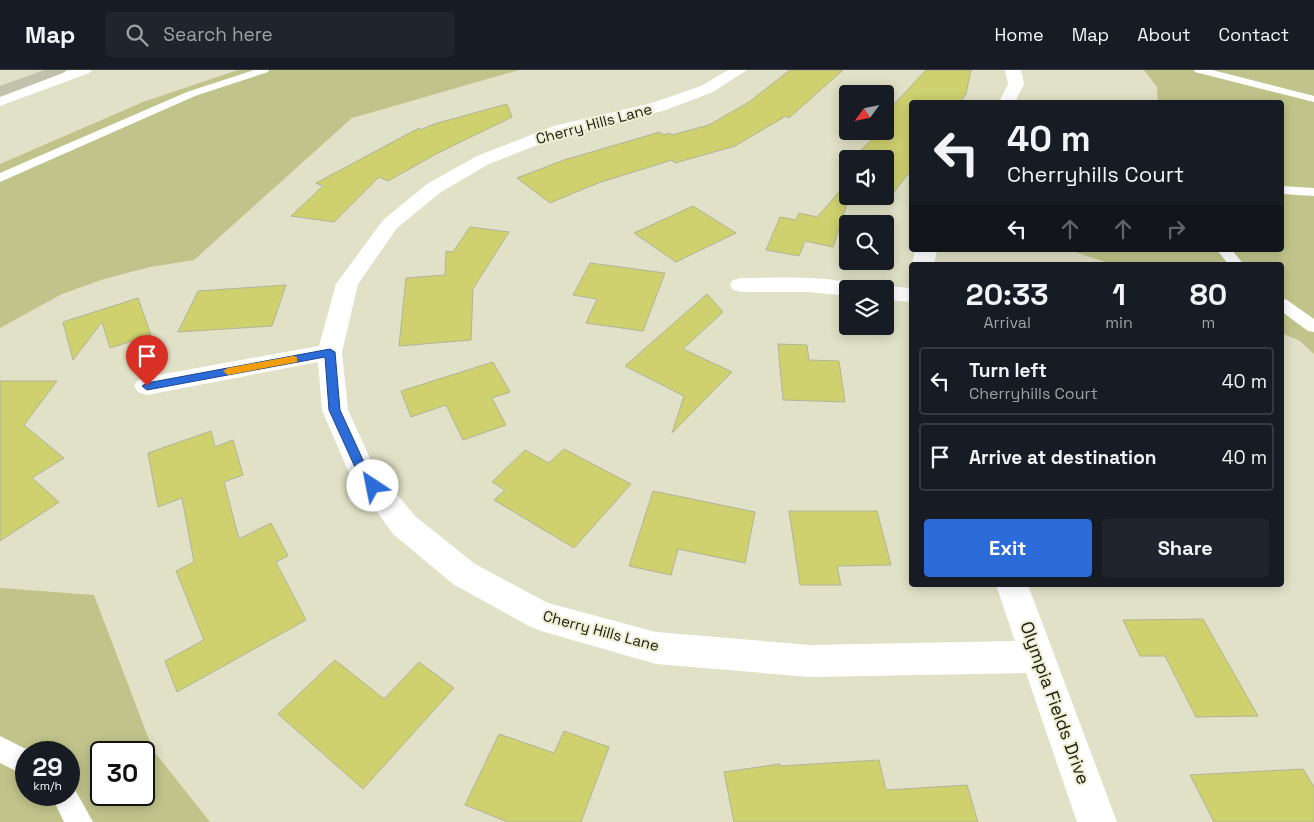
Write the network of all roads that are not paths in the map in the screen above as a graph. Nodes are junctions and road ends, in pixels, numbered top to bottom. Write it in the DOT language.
graph roads {
  1 [pos="21,70"];
  2 [pos="58,70"];
  3 [pos="84,70"];
  4 [pos="264,70"];
  5 [pos="739,70"];
  6 [pos="1013,70"];
  7 [pos="1199,70"];
  8 [pos="0,77"];
  9 [pos="0,92"];
  10 [pos="1314,98"];
  11 [pos="1008,100"];
  12 [pos="0,101"];
  13 [pos="0,178"];
  14 [pos="1284,190"];
  15 [pos="1314,192"];
  16 [pos="1226,252"];
  17 [pos="1234,262"];
  18 [pos="741,285"];
  19 [pos="839,288"];
  20 [pos="894,294"];
  21 [pos="909,295"];
  22 [pos="1284,305"];
  23 [pos="1314,327"];
  24 [pos="330,352"];
  25 [pos="147,386"];
  26 [pos="1013,587"];
  27 [pos="1038,657"];
  28 [pos="0,749"];
  29 [pos="15,757"];
  30 [pos="70,806"];
  31 [pos="79,822"];
  32 [pos="1098,822"];
  1 -- 8 [label="main road"];
  2 -- 9 [label="main road"];
  3 -- 12 [label="street"];
  4 -- 13 [label="lane"];
  5 -- 24 [label="street, Cherry Hills Lane"];
  6 -- 11 [label="street"];
  7 -- 10 [label="lane"];
  14 -- 15 [label="lane"];
  16 -- 17 [label="lane"];
  18 -- 19 [label="street"];
  20 -- 21 [label="street"];
  22 -- 23 [label="lane"];
  24 -- 25 [label="street"];
  24 -- 27 [label="street, Cherry Hills Lane"];
  26 -- 27 [label="street, Olympia Fields Drive"];
  27 -- 32 [label="street, Olympia Fields Drive"];
  28 -- 29 [label="lane"];
  30 -- 31 [label="lane"];
}
